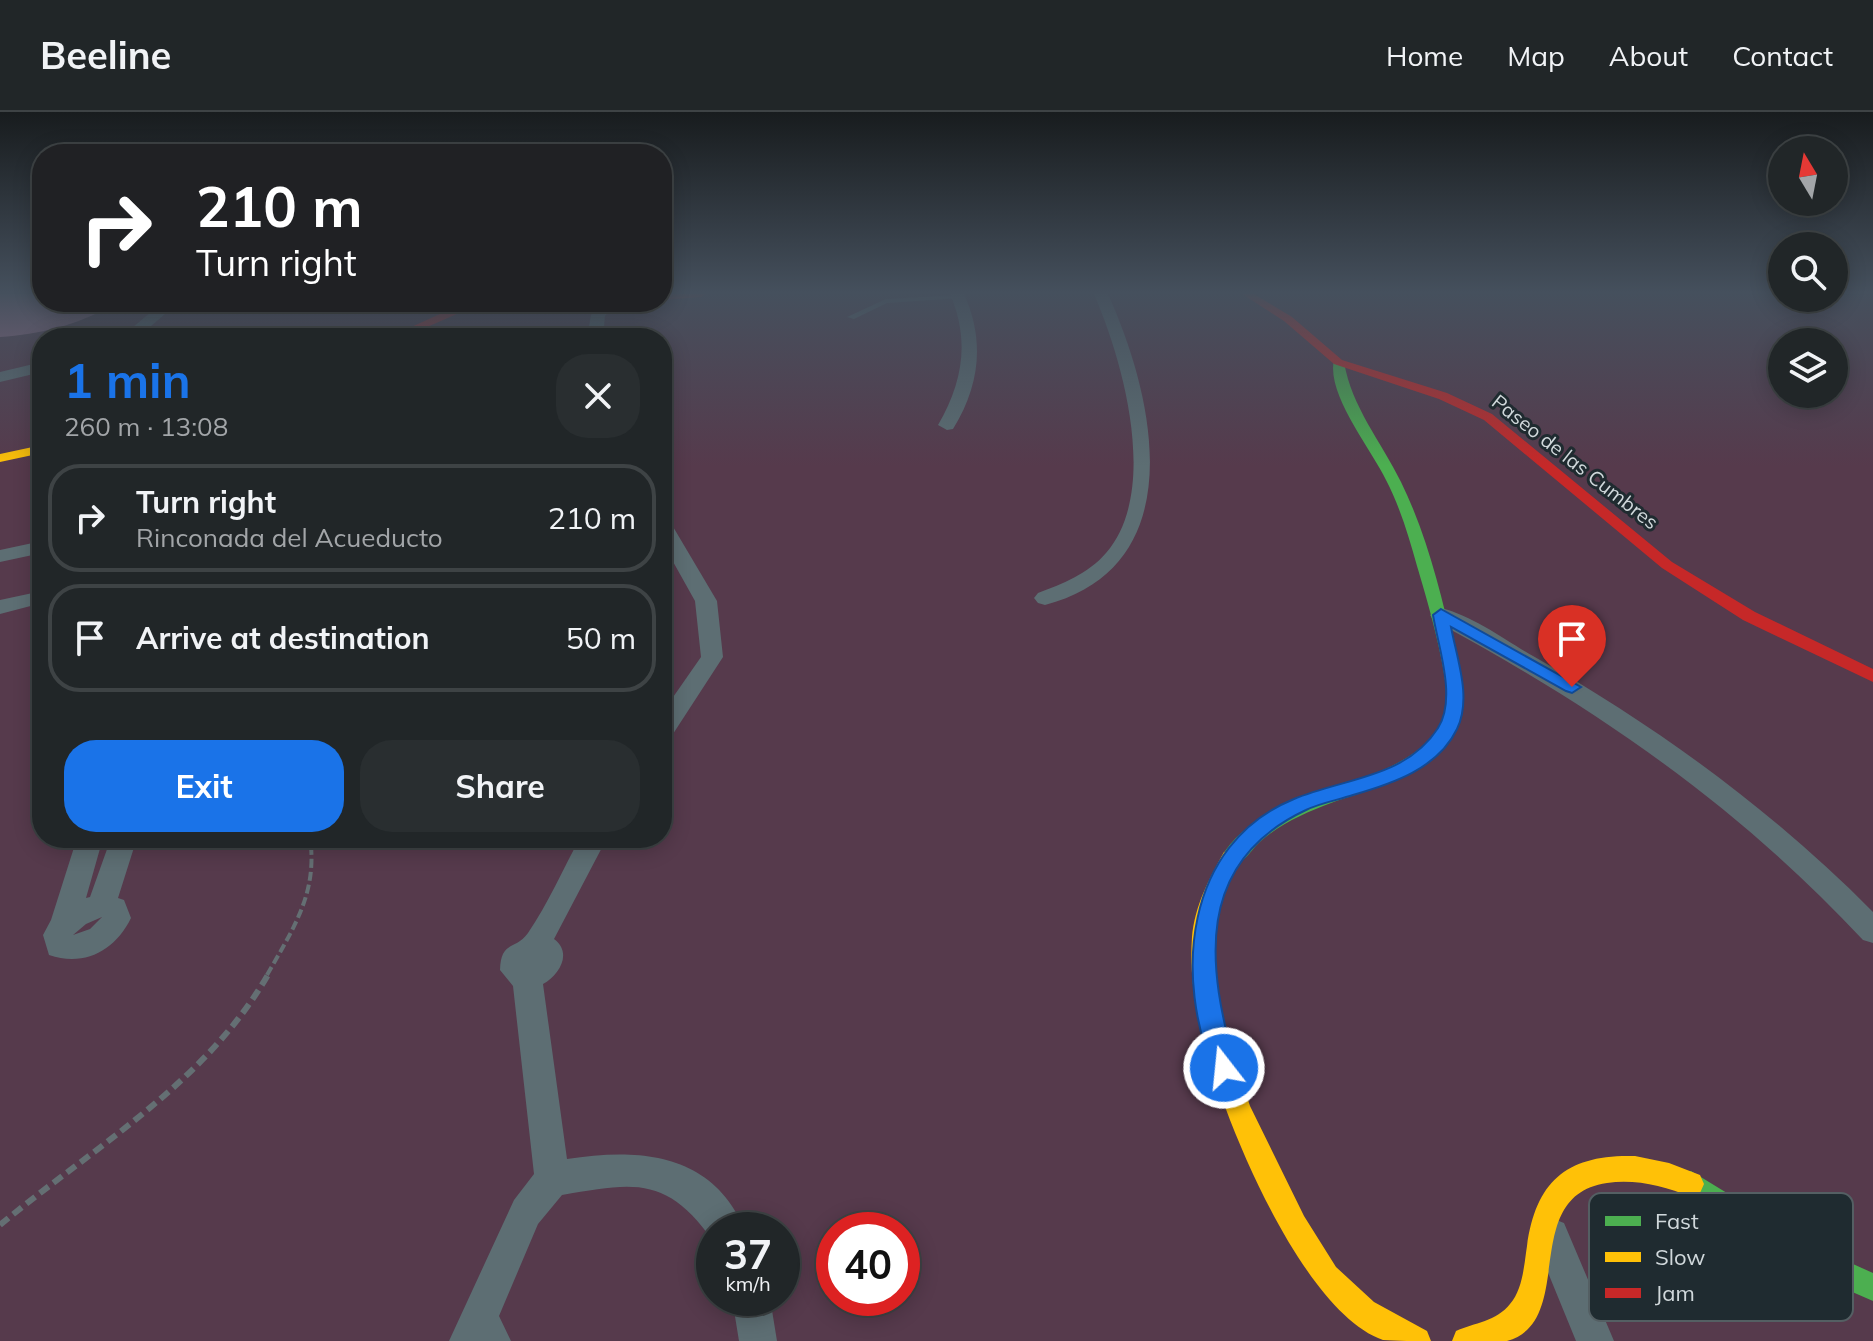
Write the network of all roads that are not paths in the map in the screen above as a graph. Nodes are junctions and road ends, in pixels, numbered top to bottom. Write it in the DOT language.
graph roads {
  1 [pos="970,351"];
  2 [pos="1121,351"];
  3 [pos="1326,351"];
  4 [pos="1338,362"];
  5 [pos="32,369"];
  6 [pos="0,377"];
  7 [pos="947,425"];
  8 [pos="32,451"];
  9 [pos="20,454"];
  10 [pos="0,458"];
  11 [pos="0,468"];
  12 [pos="672,542"];
  13 [pos="32,549"];
  14 [pos="0,556"];
  15 [pos="1045,598"];
  16 [pos="32,599"];
  17 [pos="0,607"];
  18 [pos="1441,615"];
  19 [pos="1873,676"];
  20 [pos="672,716"];
  21 [pos="87,848"];
  22 [pos="121,848"];
  23 [pos="589,848"];
  24 [pos="1873,931"];
  25 [pos="552,1179"];
  26 [pos="1710,1193"];
  27 [pos="715,1212"];
  28 [pos="1543,1216"];
  29 [pos="1853,1278"];
  30 [pos="1873,1287"];
  31 [pos="754,1316"];
  32 [pos="480,1334"];
  33 [pos="758,1341"];
  34 [pos="1417,1341"];
  35 [pos="1466,1341"];
  36 [pos="1595,1341"];
  1 -- 7 [label="street"];
  2 -- 15 [label="street"];
  3 -- 4 [label="street, Paseo de las Cumbres"];
  4 -- 18 [label="street"];
  4 -- 19 [label="street, Paseo de las Cumbres"];
  5 -- 6 [label="street"];
  8 -- 9 [label="street"];
  9 -- 10 [label="street"];
  9 -- 11 [label="street"];
  12 -- 20 [label="street"];
  13 -- 14 [label="street"];
  16 -- 17 [label="street"];
  18 -- 24 [label="street"];
  18 -- 34 [label="street"];
  21 -- 22 [label="street"];
  23 -- 25 [label="street"];
  25 -- 27 [label="street"];
  25 -- 32 [label="street"];
  26 -- 28 [label="street"];
  28 -- 35 [label="street"];
  28 -- 36 [label="street"];
  29 -- 30 [label="street"];
  31 -- 33 [label="street"];
}
